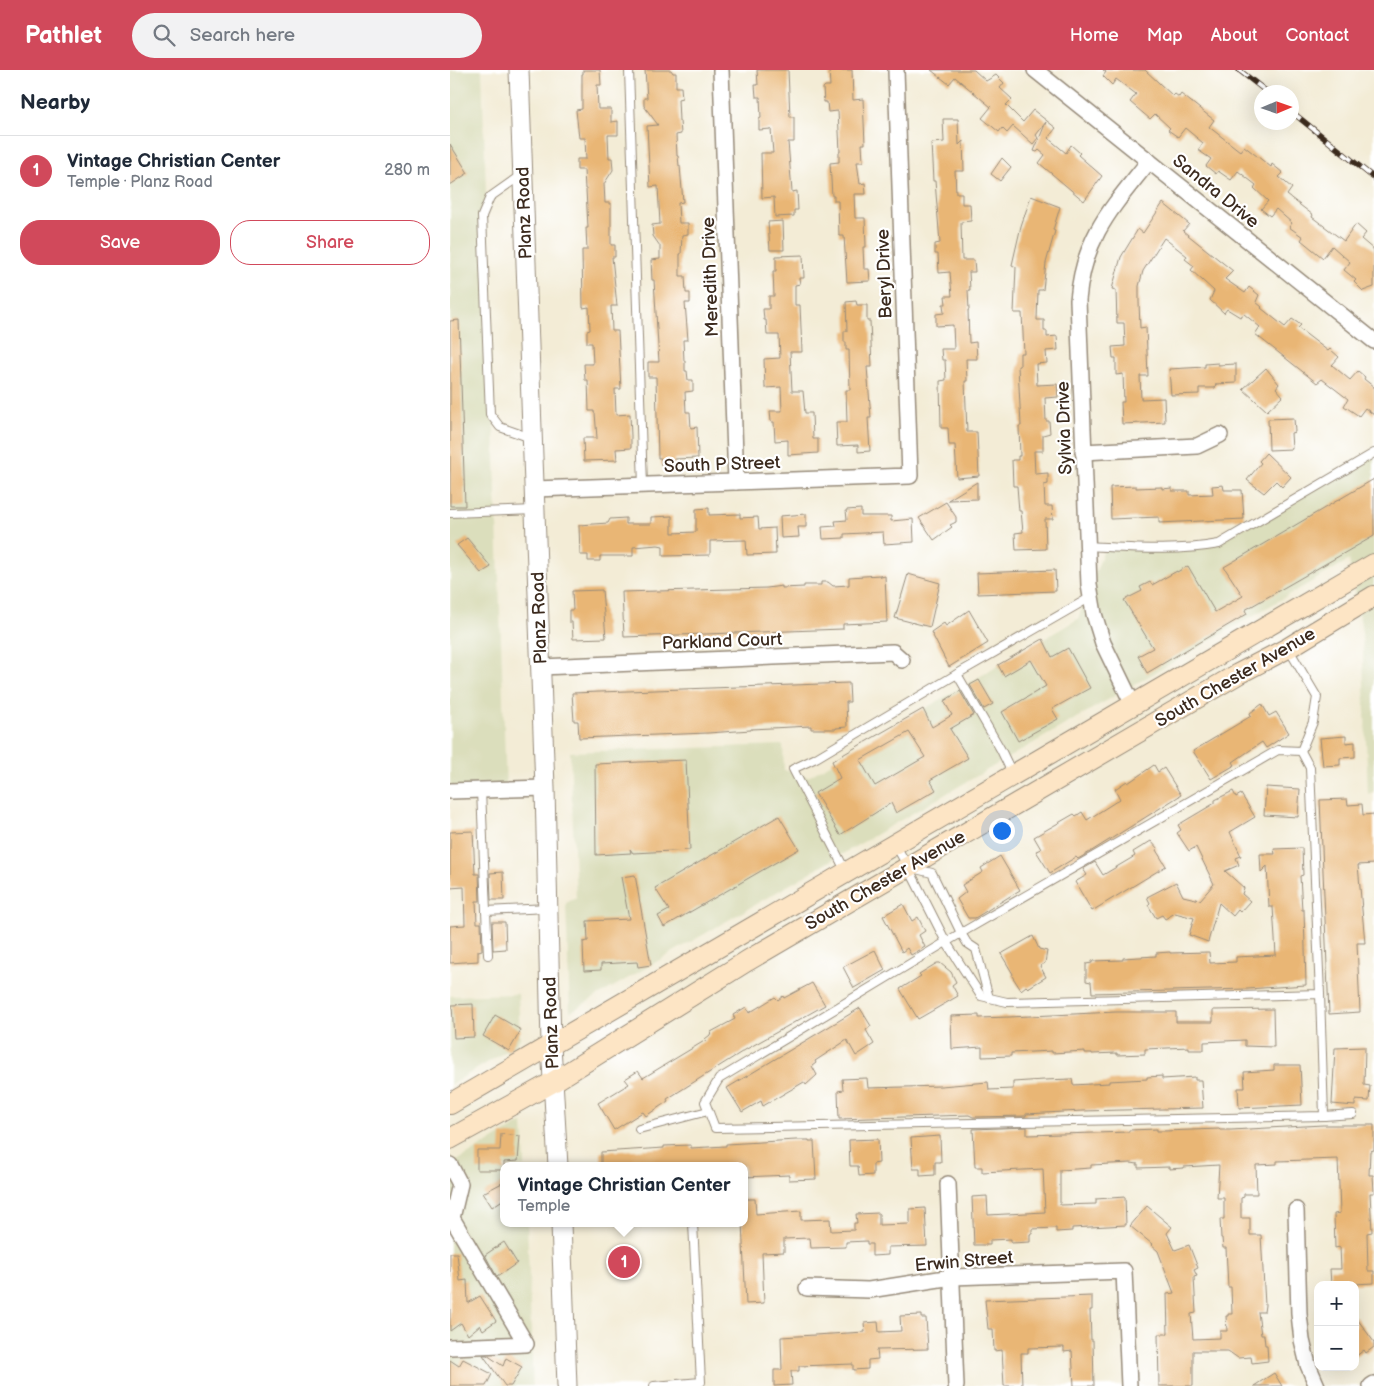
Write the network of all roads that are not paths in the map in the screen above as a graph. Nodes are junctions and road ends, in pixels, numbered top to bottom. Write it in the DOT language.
graph roads {
  1 [pos="519,70"];
  2 [pos="629,70"];
  3 [pos="722,70"];
  4 [pos="896,70"];
  5 [pos="1035,70"];
  6 [pos="1149,161"];
  7 [pos="523,174"];
  8 [pos="1374,341"];
  9 [pos="1220,435"];
  10 [pos="532,438"];
  11 [pos="1083,452"];
  12 [pos="1374,453"];
  13 [pos="910,476"];
  14 [pos="736,482"];
  15 [pos="644,486"];
  16 [pos="534,490"];
  17 [pos="535,510"];
  18 [pos="450,514"];
  19 [pos="1087,546"];
  20 [pos="1374,564"];
  21 [pos="1374,596"];
  22 [pos="1091,597"];
  23 [pos="1288,648"];
  24 [pos="902,660"];
  25 [pos="541,667"];
  26 [pos="957,674"];
  27 [pos="1133,704"];
  28 [pos="1301,751"];
  29 [pos="1013,775"];
  30 [pos="545,788"];
  31 [pos="481,790"];
  32 [pos="450,791"];
  33 [pos="895,844"];
  34 [pos="908,866"];
  35 [pos="846,872"];
  36 [pos="548,908"];
  37 [pos="486,911"];
  38 [pos="961,933"];
  39 [pos="946,942"];
  40 [pos="488,955"];
  41 [pos="1320,994"];
  42 [pos="989,998"];
  43 [pos="550,1045"];
  44 [pos="553,1082"];
  45 [pos="450,1104"];
  46 [pos="708,1111"];
  47 [pos="1353,1114"];
  48 [pos="1324,1116"];
  49 [pos="639,1129"];
  50 [pos="450,1139"];
  51 [pos="558,1162"];
  52 [pos="450,1165"];
  53 [pos="948,1184"];
  54 [pos="1296,1210"];
  55 [pos="451,1218"];
  56 [pos="561,1227"];
  57 [pos="693,1227"];
  58 [pos="952,1277"];
  59 [pos="807,1288"];
  60 [pos="450,1347"];
  61 [pos="567,1386"];
  62 [pos="654,1386"];
  63 [pos="956,1386"];
  64 [pos="1128,1386"];
  65 [pos="1317,1386"];
  1 -- 7 [label="street, Planz Road"];
  2 -- 15 [label="lane"];
  3 -- 14 [label="street, Meredith Drive"];
  4 -- 13 [label="street, Beryl Drive"];
  5 -- 6 [label="street, Sandra Drive"];
  6 -- 8 [label="street, Sandra Drive"];
  6 -- 11 [label="street, Sylvia Drive"];
  7 -- 10 [label="street, Planz Road"];
  7 -- 10 [label="lane"];
  9 -- 11 [label="street"];
  10 -- 16 [label="street, Planz Road"];
  11 -- 19 [label="street, Sylvia Drive"];
  12 -- 19 [label="lane"];
  13 -- 14 [label="street, South P Street"];
  14 -- 15 [label="street, South P Street"];
  15 -- 16 [label="street, South P Street"];
  16 -- 17 [label="street, Planz Road"];
  17 -- 18 [label="lane"];
  17 -- 25 [label="street, Planz Road"];
  19 -- 22 [label="street, Sylvia Drive"];
  20 -- 27 [label="main road, South Chester Avenue"];
  21 -- 23 [label="main road, South Chester Avenue"];
  22 -- 26 [label="lane"];
  22 -- 27 [label="street, Sylvia Drive"];
  23 -- 28 [label="lane"];
  23 -- 34 [label="main road, South Chester Avenue"];
  24 -- 25 [label="street, Parkland Court"];
  25 -- 30 [label="street, Planz Road"];
  26 -- 29 [label="lane"];
  26 -- 35 [label="lane"];
  27 -- 29 [label="main road, South Chester Avenue"];
  28 -- 38 [label="lane"];
  28 -- 41 [label="lane"];
  29 -- 33 [label="main road, South Chester Avenue"];
  30 -- 31 [label="street"];
  30 -- 36 [label="street, Planz Road"];
  31 -- 32 [label="street"];
  31 -- 37 [label="lane"];
  33 -- 34 [label="lane"];
  33 -- 35 [label="main road, South Chester Avenue"];
  34 -- 38 [label="lane"];
  34 -- 39 [label="lane"];
  34 -- 44 [label="main road, South Chester Avenue"];
  35 -- 43 [label="main road, South Chester Avenue"];
  36 -- 37 [label="lane"];
  36 -- 43 [label="street, Planz Road"];
  37 -- 40 [label="lane"];
  38 -- 39 [label="lane"];
  38 -- 42 [label="lane"];
  39 -- 42 [label="lane"];
  39 -- 46 [label="lane"];
  41 -- 42 [label="lane"];
  41 -- 48 [label="lane"];
  43 -- 44 [label="street, Planz Road"];
  43 -- 45 [label="main road, South Chester Avenue"];
  44 -- 50 [label="main road, South Chester Avenue"];
  44 -- 51 [label="street, Planz Road"];
  46 -- 48 [label="lane"];
  46 -- 49 [label="lane"];
  47 -- 48 [label="lane"];
  52 -- 55 [label="street"];
  53 -- 58 [label="street"];
  54 -- 65 [label="street"];
  55 -- 60 [label="street"];
  56 -- 61 [label="street"];
  57 -- 62 [label="lane"];
  58 -- 59 [label="street, Erwin Street"];
  58 -- 63 [label="street"];
  58 -- 64 [label="street, Erwin Street"];
}
